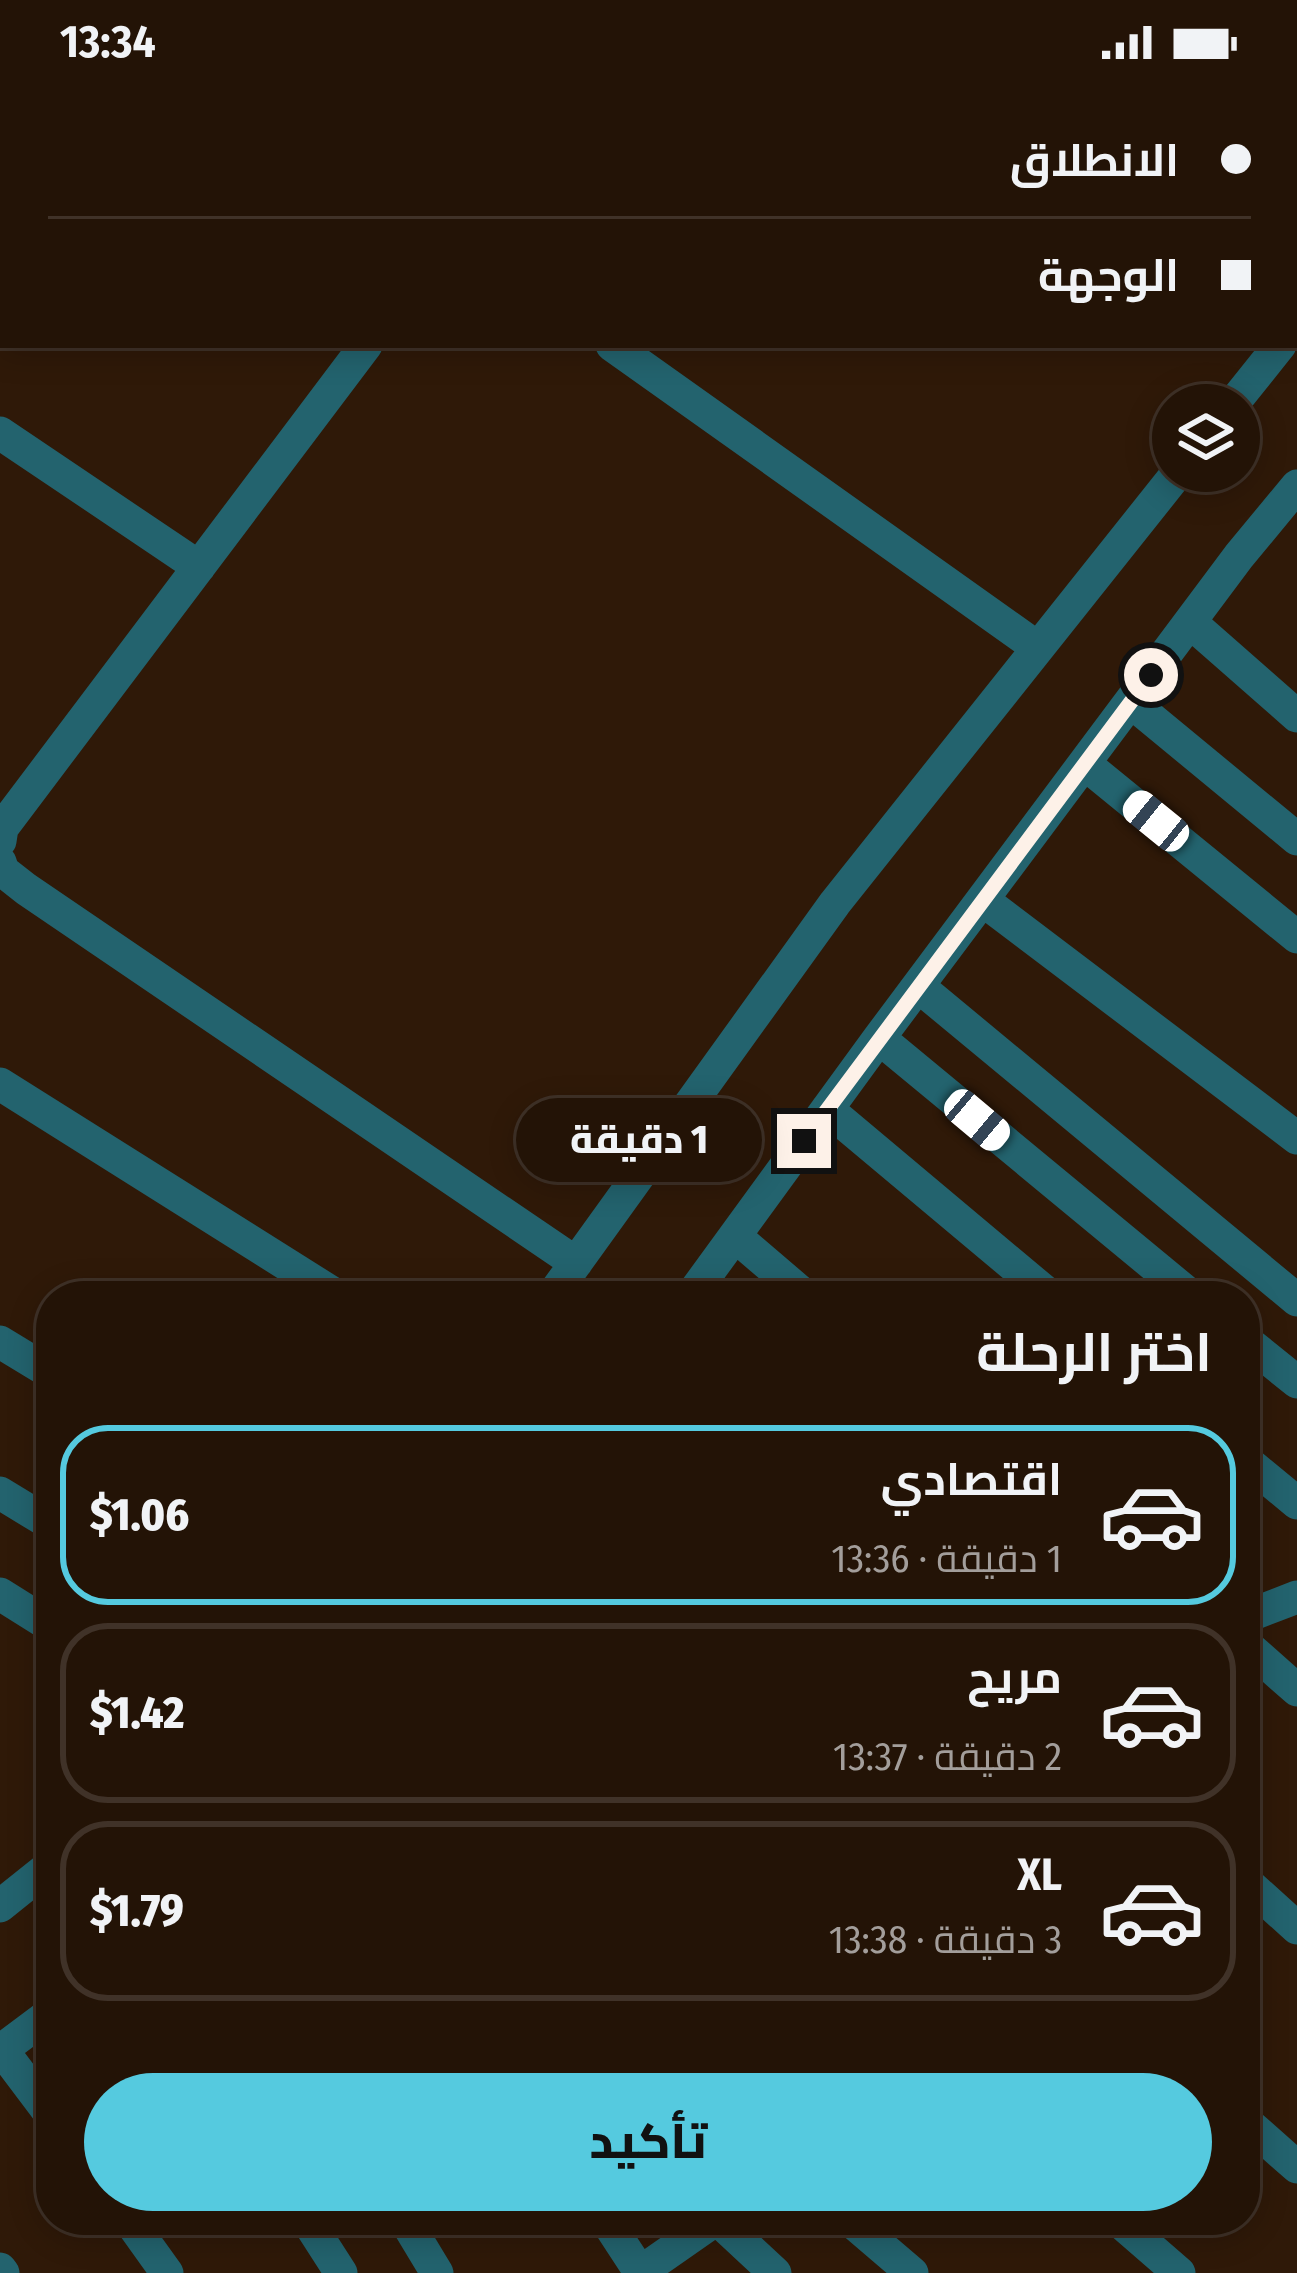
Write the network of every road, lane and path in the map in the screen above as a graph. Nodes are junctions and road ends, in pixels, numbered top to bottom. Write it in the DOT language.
graph roads {
  1 [pos="364,348"];
  2 [pos="615,348"];
  3 [pos="1278,348"];
  4 [pos="1249,384"];
  5 [pos="0,433"];
  6 [pos="1296,488"];
  7 [pos="1162,492"];
  8 [pos="199,567"];
  9 [pos="1190,622"];
  10 [pos="1038,648"];
  11 [pos="1131,702"];
  12 [pos="1297,716"];
  13 [pos="1085,764"];
  14 [pos="1297,839"];
  15 [pos="0,841"];
  16 [pos="0,862"];
  17 [pos="984,901"];
  18 [pos="1297,937"];
  19 [pos="918,986"];
  20 [pos="879,1038"];
  21 [pos="0,1084"];
  22 [pos="827,1109"];
  23 [pos="1297,1138"];
  24 [pos="735,1236"];
  25 [pos="576,1263"];
  26 [pos="313,1281"];
  27 [pos="563,1281"];
  28 [pos="702,1281"];
  29 [pos="788,1281"];
  30 [pos="1032,1281"];
  31 [pos="1173,1281"];
  32 [pos="1297,1300"];
  33 [pos="0,1342"];
  34 [pos="1260,1352"];
  35 [pos="36,1364"];
  36 [pos="1297,1382"];
  37 [pos="1260,1472"];
  38 [pos="0,1493"];
  39 [pos="1297,1503"];
  40 [pos="36,1515"];
  41 [pos="0,1594"];
  42 [pos="1297,1597"];
  43 [pos="1260,1611"];
  44 [pos="36,1617"];
  45 [pos="1260,1657"];
  46 [pos="1297,1690"];
  47 [pos="36,1876"];
  48 [pos="1260,1895"];
  49 [pos="0,1906"];
  50 [pos="1297,1928"];
  51 [pos="36,2024"];
  52 [pos="1,2050"];
  53 [pos="36,2096"];
  54 [pos="1260,2134"];
  55 [pos="1297,2167"];
  56 [pos="140,2235"];
  57 [pos="317,2235"];
  58 [pos="414,2235"];
  59 [pos="616,2235"];
  60 [pos="694,2235"];
  61 [pos="733,2235"];
  62 [pos="868,2235"];
  63 [pos="1135,2235"];
  64 [pos="640,2272"];
  65 [pos="167,2273"];
  66 [pos="341,2273"];
  67 [pos="437,2273"];
  68 [pos="776,2273"];
  69 [pos="912,2273"];
  70 [pos="1179,2273"];
  1 -- 8 [label="street"];
  2 -- 10 [label="street"];
  3 -- 4 [label="street"];
  5 -- 8 [label="street"];
  6 -- 9 [label="street"];
  7 -- 10 [label="street"];
  8 -- 15 [label="street"];
  9 -- 11 [label="street"];
  9 -- 12 [label="street"];
  10 -- 25 [label="street"];
  11 -- 13 [label="street"];
  11 -- 14 [label="street"];
  13 -- 17 [label="street"];
  13 -- 18 [label="street"];
  16 -- 25 [label="street"];
  17 -- 19 [label="street"];
  17 -- 23 [label="street"];
  19 -- 20 [label="street"];
  19 -- 32 [label="street"];
  20 -- 22 [label="street"];
  20 -- 31 [label="street"];
  21 -- 26 [label="street"];
  22 -- 24 [label="street"];
  22 -- 30 [label="street"];
  24 -- 28 [label="street"];
  24 -- 29 [label="street"];
  25 -- 27 [label="street"];
  33 -- 35 [label="street"];
  34 -- 36 [label="street"];
  37 -- 39 [label="street"];
  38 -- 40 [label="street"];
  41 -- 44 [label="street"];
  42 -- 43 [label="street"];
  45 -- 46 [label="street"];
  47 -- 49 [label="street"];
  48 -- 50 [label="street"];
  51 -- 52 [label="street"];
  52 -- 53 [label="street"];
  54 -- 55 [label="street"];
  56 -- 65 [label="street"];
  57 -- 66 [label="street"];
  58 -- 67 [label="street"];
  59 -- 64 [label="street"];
  60 -- 64 [label="street"];
  61 -- 68 [label="street"];
  62 -- 69 [label="street"];
  63 -- 70 [label="street"];
}
